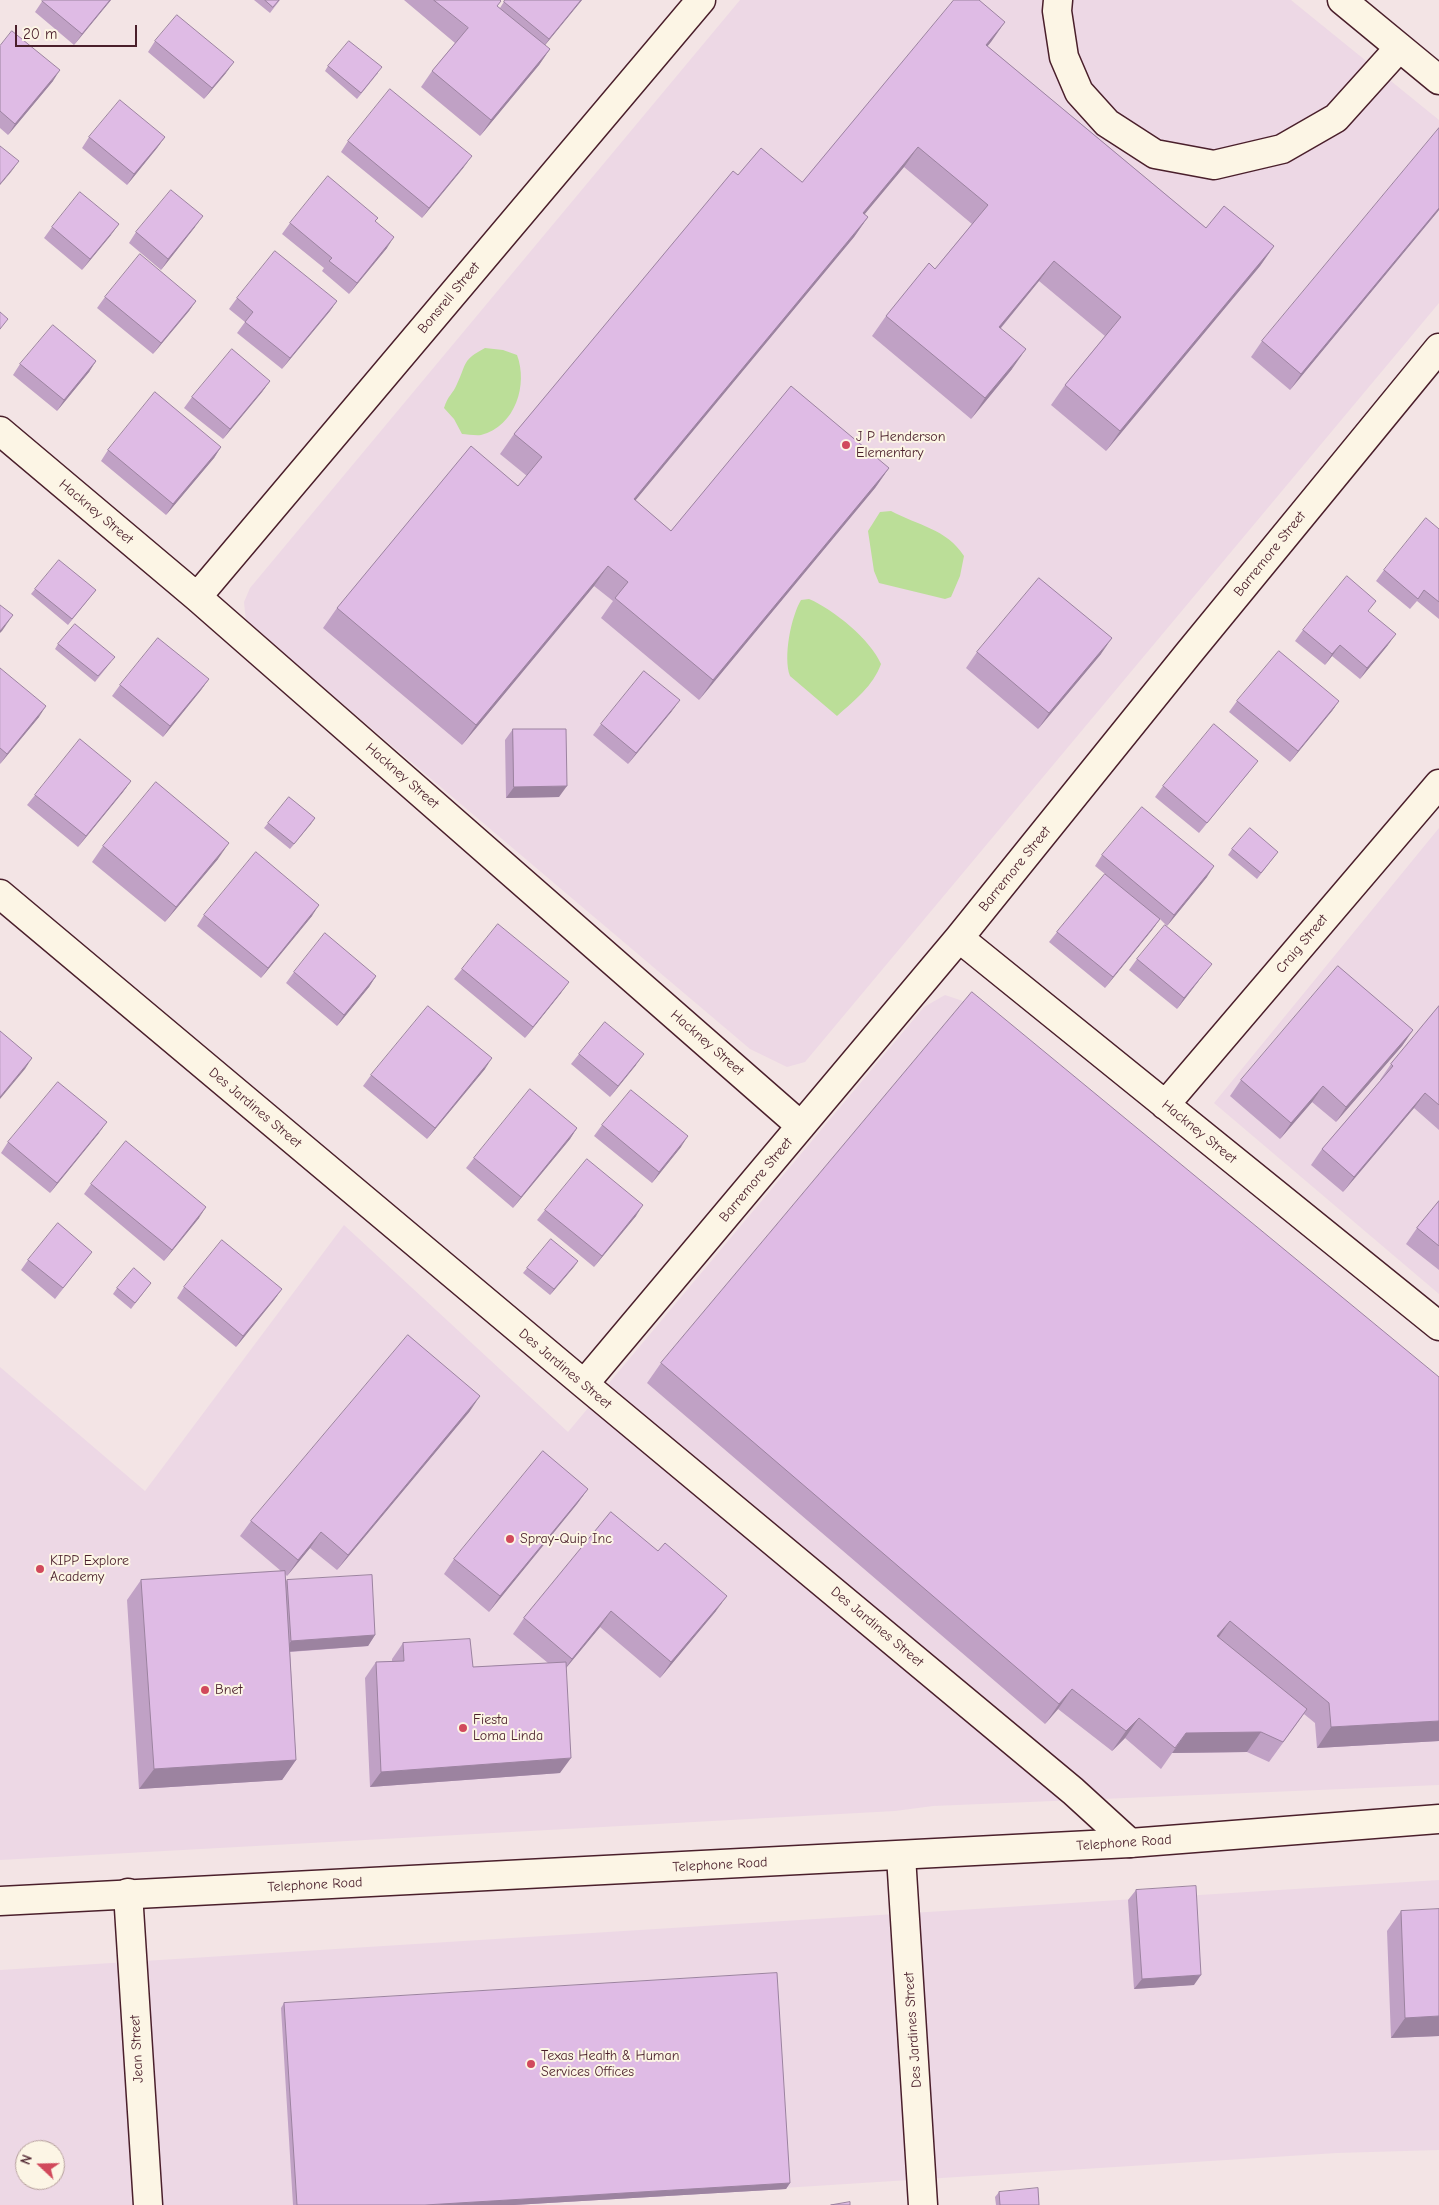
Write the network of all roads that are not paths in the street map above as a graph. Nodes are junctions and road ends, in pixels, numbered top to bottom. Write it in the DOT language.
graph roads {
  1 [pos="701,0"];
  2 [pos="1058,0"];
  3 [pos="1342,0"];
  4 [pos="1399,48"];
  5 [pos="1439,80"];
  6 [pos="1439,348"];
  7 [pos="0,431"];
  8 [pos="197,597"];
  9 [pos="1439,784"];
  10 [pos="0,894"];
  11 [pos="959,938"];
  12 [pos="1165,1105"];
  13 [pos="801,1126"];
  14 [pos="1439,1326"];
  15 [pos="584,1384"];
  16 [pos="1439,1819"];
  17 [pos="1130,1843"];
  18 [pos="900,1856"];
  19 [pos="128,1894"];
  20 [pos="0,1901"];
  21 [pos="148,2205"];
  22 [pos="923,2205"];
  1 -- 8 [label="street, Bonsrell Street"];
  2 -- 4 [label="street"];
  3 -- 4 [label="street"];
  4 -- 5 [label="street"];
  6 -- 11 [label="street, Barremore Street"];
  7 -- 8 [label="street, Hackney Street"];
  8 -- 13 [label="street, Hackney Street"];
  9 -- 12 [label="street, Craig Street"];
  10 -- 15 [label="street, Des Jardines Street"];
  11 -- 12 [label="street, Hackney Street"];
  11 -- 13 [label="street, Barremore Street"];
  12 -- 14 [label="street, Hackney Street"];
  13 -- 15 [label="street, Barremore Street"];
  15 -- 17 [label="street, Des Jardines Street"];
  16 -- 17 [label="street, Telephone Road"];
  17 -- 18 [label="street, Telephone Road"];
  18 -- 19 [label="street, Telephone Road"];
  18 -- 22 [label="street, Des Jardines Street"];
  19 -- 20 [label="street, Telephone Road"];
  19 -- 21 [label="street, Jean Street"];
}
